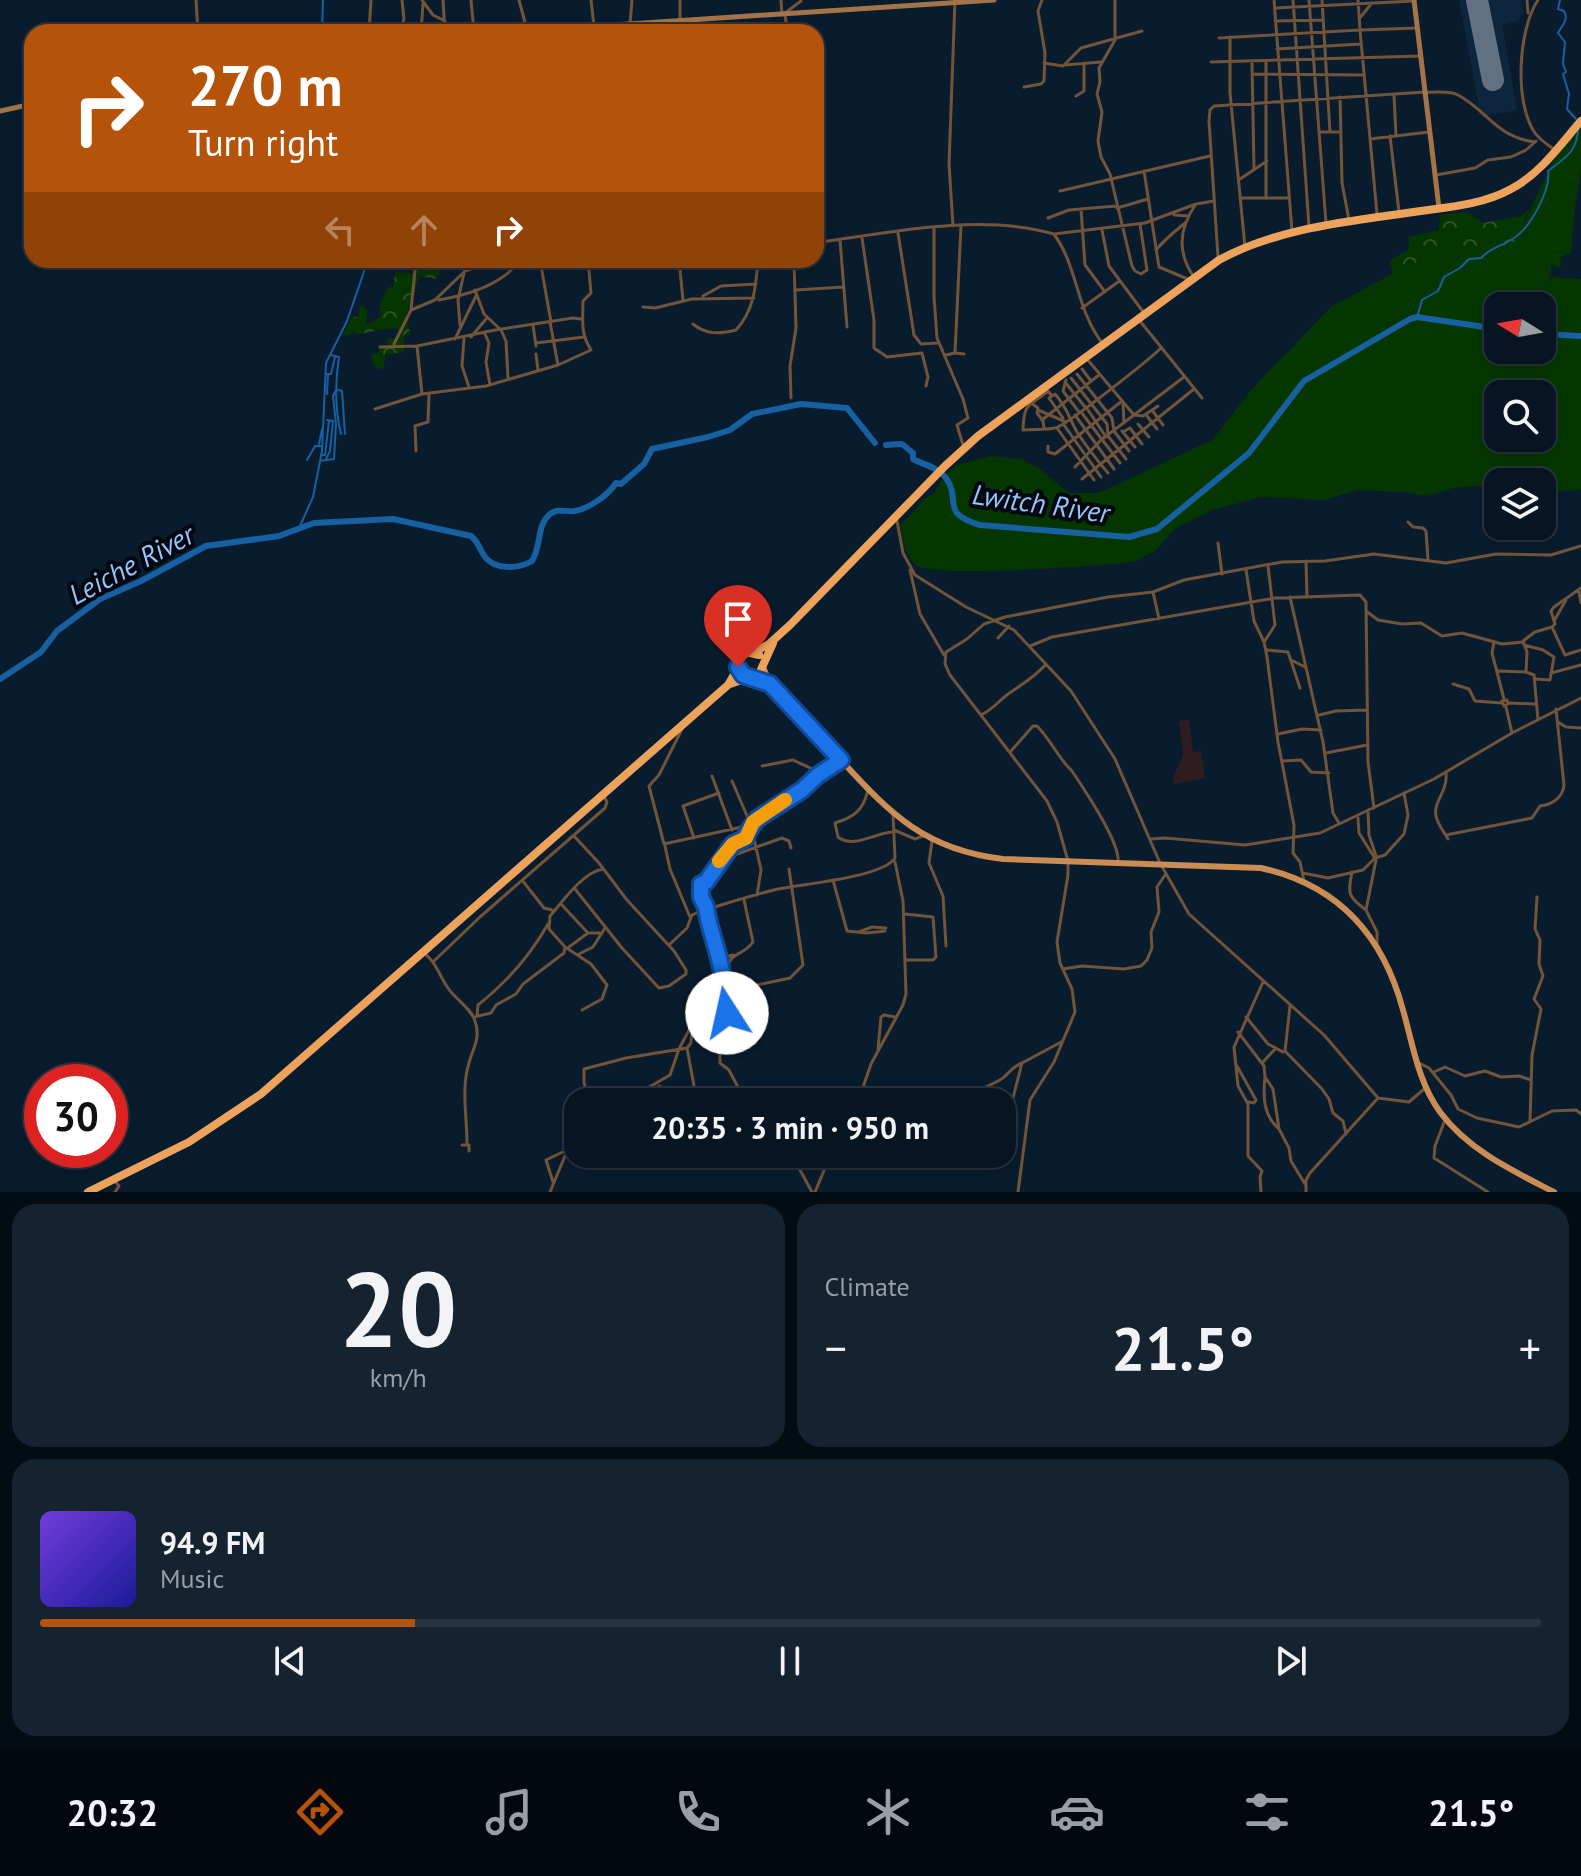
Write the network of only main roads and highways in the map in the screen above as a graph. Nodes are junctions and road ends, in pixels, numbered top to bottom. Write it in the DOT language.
graph roads {
  1 [pos="1581,121"];
  2 [pos="775,639"];
  3 [pos="754,652"];
  4 [pos="738,662"];
  5 [pos="763,664"];
  6 [pos="750,677"];
  7 [pos="770,684"];
  8 [pos="728,685"];
  9 [pos="88,1192"];
  10 [pos="1554,1192"];
  1 -- 2 [label="highway"];
  2 -- 3 [label="highway"];
  2 -- 5 [label="highway"];
  3 -- 4 [label="highway"];
  3 -- 5 [label="highway"];
  4 -- 6 [label="highway"];
  4 -- 8 [label="highway"];
  5 -- 6 [label="highway"];
  5 -- 7 [label="main road"];
  6 -- 7 [label="main road"];
  6 -- 8 [label="highway"];
  7 -- 10 [label="main road"];
  8 -- 9 [label="highway"];
}
